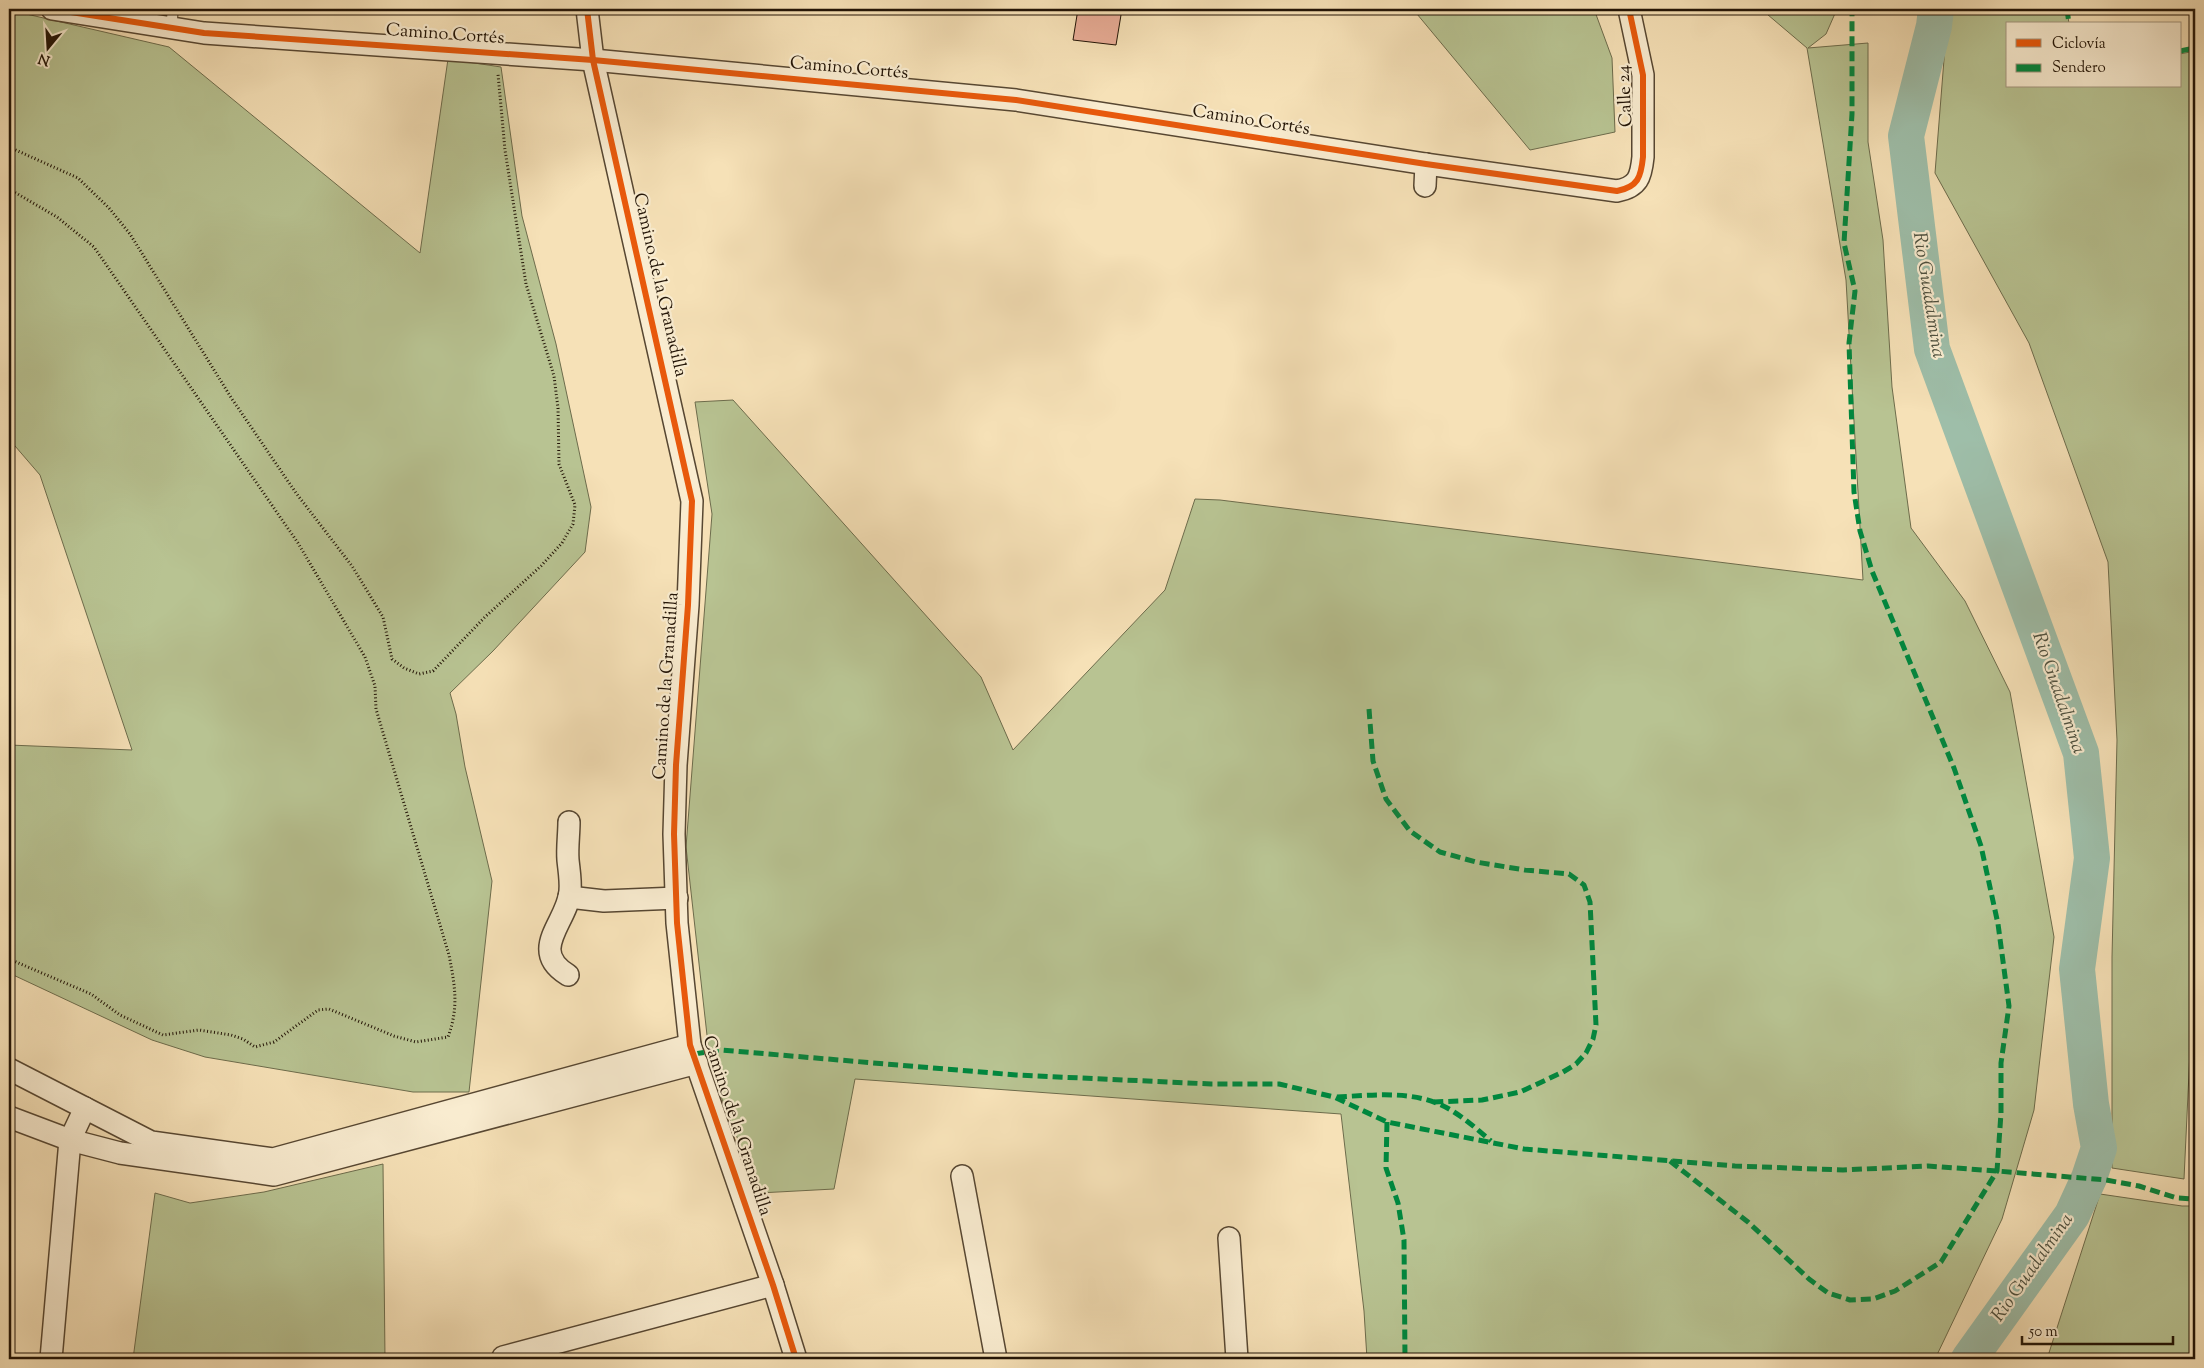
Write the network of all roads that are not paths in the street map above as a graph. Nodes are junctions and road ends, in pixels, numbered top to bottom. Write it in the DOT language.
graph roads {
  1 [pos="52,9"];
  2 [pos="587,9"];
  3 [pos="1629,9"];
  4 [pos="172,18"];
  5 [pos="593,60"];
  6 [pos="1426,164"];
  7 [pos="1637,182"];
  8 [pos="1424,186"];
  9 [pos="569,822"];
  10 [pos="569,897"];
  11 [pos="677,898"];
  12 [pos="568,975"];
  13 [pos="693,1054"];
  14 [pos="9,1069"];
  15 [pos="85,1108"];
  16 [pos="9,1117"];
  17 [pos="70,1140"];
  18 [pos="274,1167"];
  19 [pos="962,1176"];
  20 [pos="1229,1238"];
  21 [pos="773,1285"];
  22 [pos="50,1359"];
  23 [pos="503,1359"];
  24 [pos="796,1359"];
  25 [pos="996,1359"];
  26 [pos="1237,1359"];
  1 -- 4 [label="street, Camino Cortés"];
  2 -- 5 [label="street, Camino de la Granadilla"];
  3 -- 7 [label="street, Calle 24"];
  4 -- 5 [label="street, Camino Cortés"];
  5 -- 6 [label="street, Camino Cortés"];
  5 -- 11 [label="street, Camino de la Granadilla"];
  6 -- 7 [label="street, Camino Cortés"];
  6 -- 8 [label="street"];
  9 -- 10 [label="street"];
  10 -- 11 [label="street"];
  10 -- 12 [label="street"];
  11 -- 13 [label="street, Camino de la Granadilla"];
  13 -- 18 [label="street"];
  13 -- 21 [label="street, Camino de la Granadilla"];
  14 -- 15 [label="street"];
  15 -- 17 [label="street"];
  15 -- 18 [label="street"];
  16 -- 17 [label="street"];
  17 -- 18 [label="street"];
  17 -- 22 [label="street"];
  19 -- 25 [label="street"];
  20 -- 26 [label="street"];
  21 -- 23 [label="street"];
  21 -- 24 [label="street, Camino de la Granadilla"];
}
